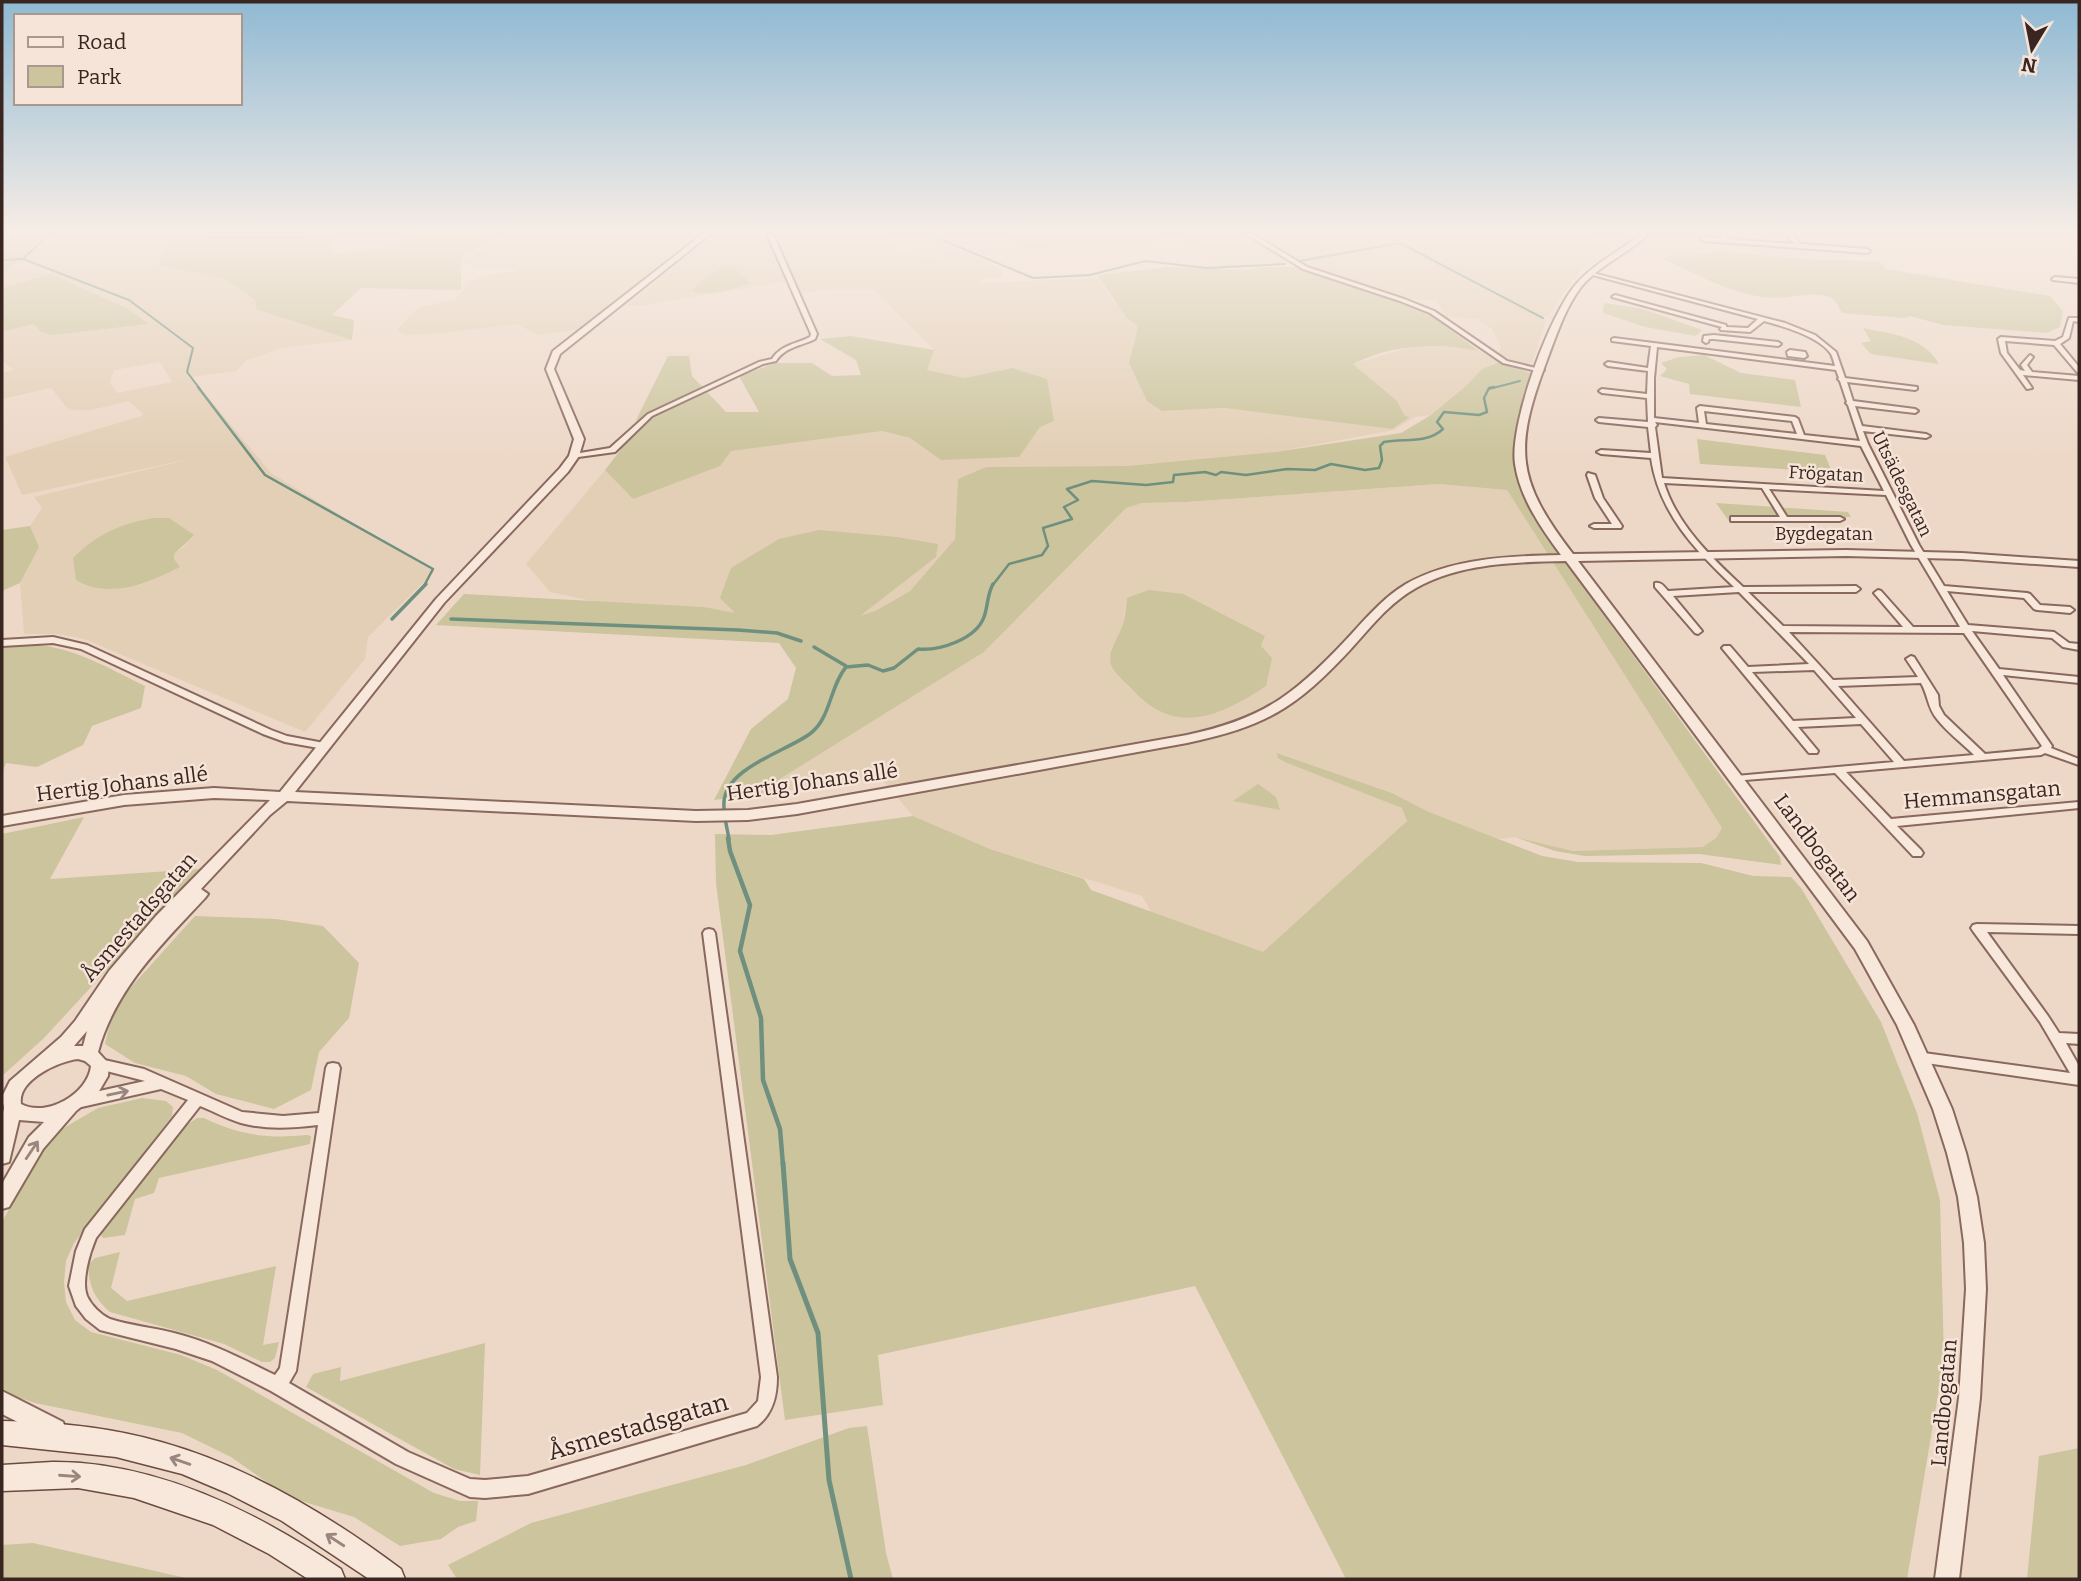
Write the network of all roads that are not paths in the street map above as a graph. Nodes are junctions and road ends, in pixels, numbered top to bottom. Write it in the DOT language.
graph roads {
  1 [pos="612,308"];
  2 [pos="802,308"];
  3 [pos="1421,308"];
  4 [pos="1565,308"];
  5 [pos="1657,308"];
  6 [pos="1681,308"];
  7 [pos="1720,308"];
  8 [pos="1673,312"];
  9 [pos="1762,319"];
  10 [pos="2079,320"];
  11 [pos="1764,339"];
  12 [pos="1614,340"];
  13 [pos="1706,341"];
  14 [pos="2056,343"];
  15 [pos="1779,344"];
  16 [pos="1654,345"];
  17 [pos="1790,352"];
  18 [pos="2030,357"];
  19 [pos="1608,365"];
  20 [pos="1838,368"];
  21 [pos="1541,370"];
  22 [pos="1651,370"];
  23 [pos="2079,370"];
  24 [pos="2016,372"];
  25 [pos="2030,373"];
  26 [pos="2079,378"];
  27 [pos="1842,379"];
  28 [pos="1915,388"];
  29 [pos="2029,388"];
  30 [pos="1602,391"];
  31 [pos="1651,396"];
  32 [pos="1849,403"];
  33 [pos="1915,411"];
  34 [pos="1599,420"];
  35 [pos="1653,422"];
  36 [pos="1703,425"];
  37 [pos="1858,428"];
  38 [pos="1926,436"];
  39 [pos="1801,437"];
  40 [pos="1864,444"];
  41 [pos="1601,452"];
  42 [pos="574,456"];
  43 [pos="1656,456"];
  44 [pos="1591,475"];
  45 [pos="1659,480"];
  46 [pos="1764,486"];
  47 [pos="1887,493"];
  48 [pos="1734,519"];
  49 [pos="1785,519"];
  50 [pos="1840,519"];
  51 [pos="1594,526"];
  52 [pos="1706,553"];
  53 [pos="1919,553"];
  54 [pos="1569,559"];
  55 [pos="2079,564"];
  56 [pos="1658,585"];
  57 [pos="1940,588"];
  58 [pos="1856,589"];
  59 [pos="1743,590"];
  60 [pos="1878,593"];
  61 [pos="1666,594"];
  62 [pos="2070,610"];
  63 [pos="1782,629"];
  64 [pos="1911,629"];
  65 [pos="1967,629"];
  66 [pos="1698,631"];
  67 [pos="2,643"];
  68 [pos="2079,647"];
  69 [pos="1727,648"];
  70 [pos="1911,659"];
  71 [pos="1815,667"];
  72 [pos="1745,670"];
  73 [pos="1997,672"];
  74 [pos="1924,680"];
  75 [pos="2079,680"];
  76 [pos="1829,683"];
  77 [pos="1863,721"];
  78 [pos="1790,724"];
  79 [pos="324,746"];
  80 [pos="2046,750"];
  81 [pos="1813,751"];
  82 [pos="1982,757"];
  83 [pos="2079,762"];
  84 [pos="1902,764"];
  85 [pos="1838,770"];
  86 [pos="1736,779"];
  87 [pos="281,799"];
  88 [pos="2079,805"];
  89 [pos="2,821"];
  90 [pos="1888,823"];
  91 [pos="1917,853"];
  92 [pos="2079,930"];
  93 [pos="709,933"];
  94 [pos="2056,1038"];
  95 [pos="2079,1039"];
  96 [pos="1924,1058"];
  97 [pos="94,1059"];
  98 [pos="41,1064"];
  99 [pos="333,1068"];
  100 [pos="2079,1079"];
  101 [pos="162,1083"];
  102 [pos="198,1098"];
  103 [pos="73,1104"];
  104 [pos="13,1108"];
  105 [pos="326,1118"];
  106 [pos="2,1156"];
  107 [pos="2,1201"];
  108 [pos="276,1385"];
  109 [pos="2,1402"];
  110 [pos="2,1433"];
  111 [pos="75,1439"];
  112 [pos="2,1478"];
  113 [pos="331,1579"];
  114 [pos="391,1579"];
  115 [pos="1947,1579"];
  1 -- 42 [label="street"];
  2 -- 42 [label="street"];
  3 -- 21 [label="street"];
  4 -- 21 [label="street, Landbogatan"];
  5 -- 8 [label="street"];
  6 -- 8 [label="street"];
  7 -- 9 [label="street, Utsädesgatan"];
  8 -- 9 [label="street"];
  9 -- 20 [label="street, Utsädesgatan"];
  10 -- 14 [label="street"];
  11 -- 15 [label="street"];
  12 -- 16 [label="street"];
  13 -- 15 [label="street"];
  14 -- 23 [label="street"];
  14 -- 24 [label="street"];
  15 -- 17 [label="street"];
  16 -- 20 [label="street"];
  16 -- 22 [label="street"];
  18 -- 25 [label="street"];
  19 -- 22 [label="street"];
  20 -- 27 [label="street, Utsädesgatan"];
  21 -- 54 [label="street, Landbogatan"];
  22 -- 31 [label="street"];
  24 -- 25 [label="street"];
  24 -- 29 [label="street"];
  25 -- 26 [label="street"];
  27 -- 28 [label="street"];
  27 -- 32 [label="street, Utsädesgatan"];
  30 -- 31 [label="street"];
  31 -- 35 [label="street"];
  32 -- 33 [label="street, Utsädesgatan"];
  32 -- 37 [label="street, Utsädesgatan"];
  34 -- 35 [label="street"];
  35 -- 36 [label="street"];
  35 -- 43 [label="street"];
  36 -- 39 [label="street"];
  36 -- 39 [label="street"];
  37 -- 38 [label="street, Utsädesgatan"];
  37 -- 40 [label="street, Utsädesgatan"];
  39 -- 40 [label="street"];
  40 -- 47 [label="street, Utsädesgatan"];
  41 -- 43 [label="street"];
  42 -- 79 [label="street"];
  43 -- 45 [label="street"];
  44 -- 51 [label="street"];
  45 -- 46 [label="street, Frögatan"];
  45 -- 52 [label="street"];
  46 -- 47 [label="street, Frögatan"];
  46 -- 49 [label="street, Frögatan"];
  47 -- 53 [label="street, Utsädesgatan"];
  48 -- 49 [label="street"];
  49 -- 50 [label="street"];
  52 -- 53 [label="street, Bygdegatan"];
  52 -- 54 [label="street, Bygdegatan"];
  52 -- 59 [label="street"];
  53 -- 55 [label="street, Bygdegatan"];
  53 -- 57 [label="street, Hemmansgatan"];
  54 -- 86 [label="street, Landbogatan"];
  54 -- 87 [label="street, Hertig Johans allé"];
  56 -- 61 [label="street"];
  57 -- 62 [label="street"];
  57 -- 65 [label="street, Hemmansgatan"];
  58 -- 59 [label="street"];
  59 -- 61 [label="street"];
  59 -- 63 [label="street"];
  60 -- 64 [label="street"];
  61 -- 66 [label="street"];
  63 -- 64 [label="street"];
  63 -- 71 [label="street"];
  64 -- 65 [label="street"];
  65 -- 68 [label="street"];
  65 -- 73 [label="street, Hemmansgatan"];
  67 -- 79 [label="street"];
  69 -- 72 [label="street"];
  70 -- 74 [label="street, Hemmansgatan"];
  71 -- 72 [label="street"];
  71 -- 76 [label="street"];
  72 -- 78 [label="street"];
  73 -- 75 [label="street"];
  73 -- 80 [label="street, Hemmansgatan"];
  74 -- 76 [label="street"];
  74 -- 82 [label="street, Hemmansgatan"];
  76 -- 77 [label="street"];
  77 -- 78 [label="street"];
  77 -- 84 [label="street"];
  78 -- 81 [label="street"];
  79 -- 87 [label="street"];
  80 -- 82 [label="street, Hemmansgatan"];
  80 -- 83 [label="street, Hemmansgatan"];
  82 -- 84 [label="street, Hemmansgatan"];
  84 -- 85 [label="street, Hemmansgatan"];
  85 -- 86 [label="street, Hemmansgatan"];
  85 -- 90 [label="street, Hemmansgatan"];
  86 -- 96 [label="street, Landbogatan"];
  87 -- 89 [label="street, Hertig Johans allé"];
  87 -- 97 [label="street, Åsmestadsgatan"];
  87 -- 98 [label="street, Åsmestadsgatan"];
  88 -- 90 [label="street, Hemmansgatan"];
  90 -- 91 [label="street, Hemmansgatan"];
  92 -- 94 [label="street"];
  93 -- 108 [label="street, Åsmestadsgatan"];
  94 -- 95 [label="street"];
  94 -- 100 [label="street"];
  96 -- 100 [label="street"];
  96 -- 115 [label="street, Landbogatan"];
  97 -- 98 [label="street"];
  97 -- 101 [label="street"];
  97 -- 103 [label="street, Åsmestadsgatan"];
  98 -- 104 [label="street, Åsmestadsgatan"];
  99 -- 105 [label="street"];
  101 -- 102 [label="street"];
  103 -- 101 [label="street, one-way"];
  102 -- 105 [label="street"];
  102 -- 108 [label="street, Åsmestadsgatan"];
  103 -- 104 [label="street"];
  107 -- 103 [label="street, one-way"];
  104 -- 106 [label="street"];
  105 -- 108 [label="street"];
  109 -- 111 [label="street"];
  110 -- 111 [label="main road"];
  114 -- 111 [label="main road, one-way"];
  112 -- 113 [label="main road, one-way"];
}
